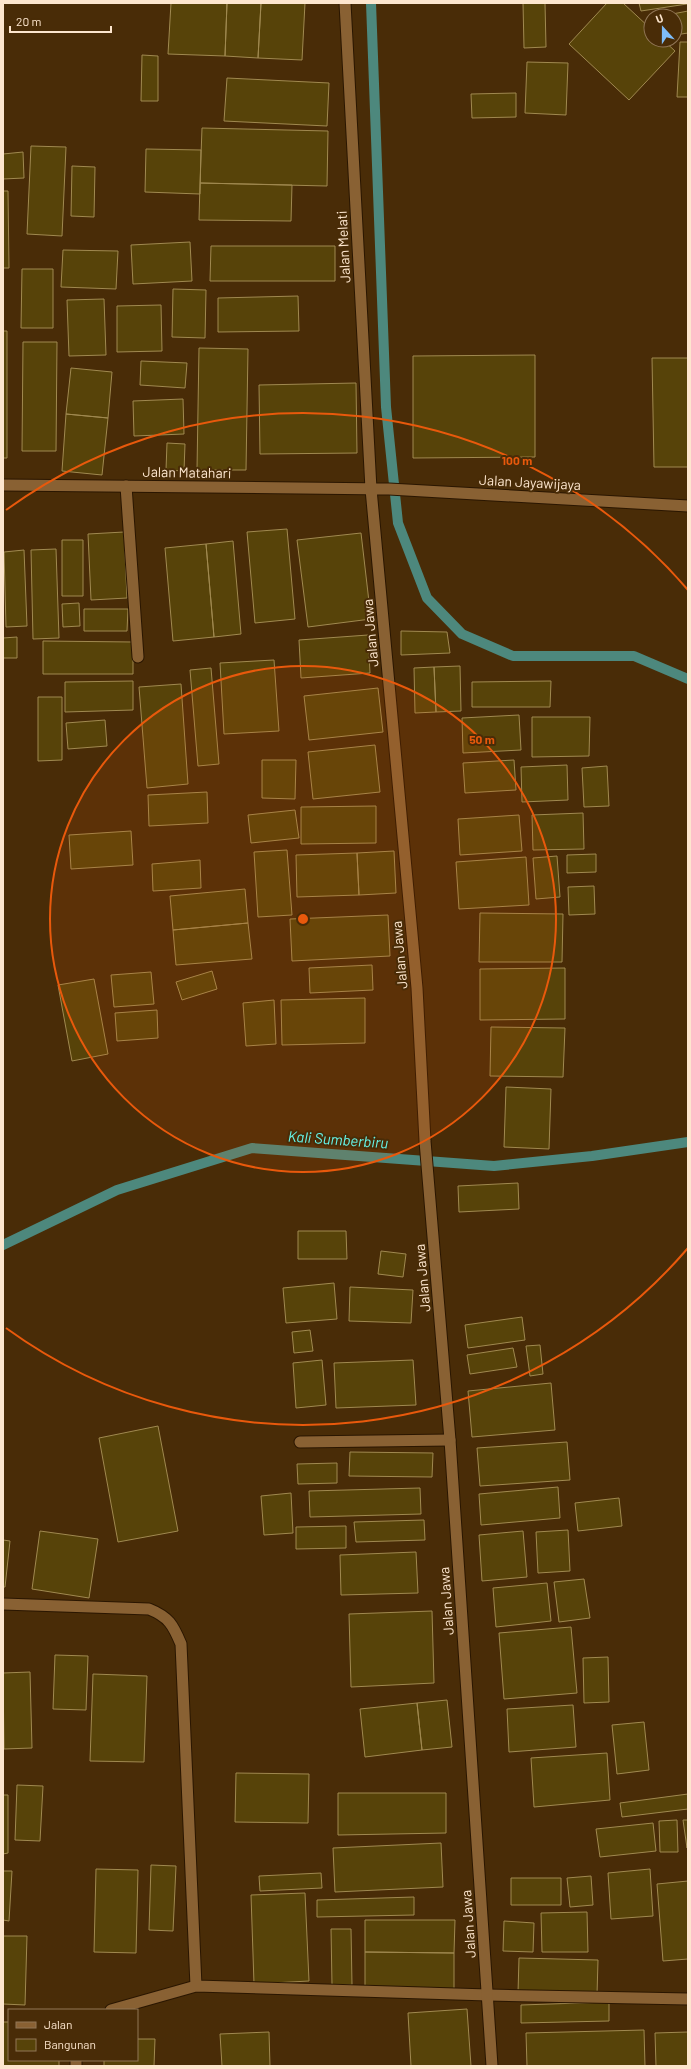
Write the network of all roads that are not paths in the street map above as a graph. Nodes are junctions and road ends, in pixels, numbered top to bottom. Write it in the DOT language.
graph roads {
  1 [pos="345,3"];
  2 [pos="3,485"];
  3 [pos="126,486"];
  4 [pos="371,489"];
  5 [pos="688,506"];
  6 [pos="138,657"];
  7 [pos="450,1440"];
  8 [pos="300,1442"];
  9 [pos="3,1604"];
  10 [pos="196,1986"];
  11 [pos="488,1995"];
  12 [pos="688,1999"];
  13 [pos="115,2009"];
  14 [pos="492,2066"];
  1 -- 4 [label="street, Jalan Melati"];
  2 -- 3 [label="street, Jalan Matahari"];
  3 -- 4 [label="street, Jalan Matahari"];
  3 -- 6 [label="street"];
  4 -- 5 [label="street, Jalan Jayawijaya"];
  4 -- 7 [label="street, Jalan Jawa"];
  7 -- 8 [label="street"];
  7 -- 11 [label="street, Jalan Jawa"];
  9 -- 10 [label="street"];
  10 -- 11 [label="street"];
  10 -- 13 [label="street"];
  11 -- 12 [label="street"];
  11 -- 14 [label="street, Jalan Jawa"];
}
